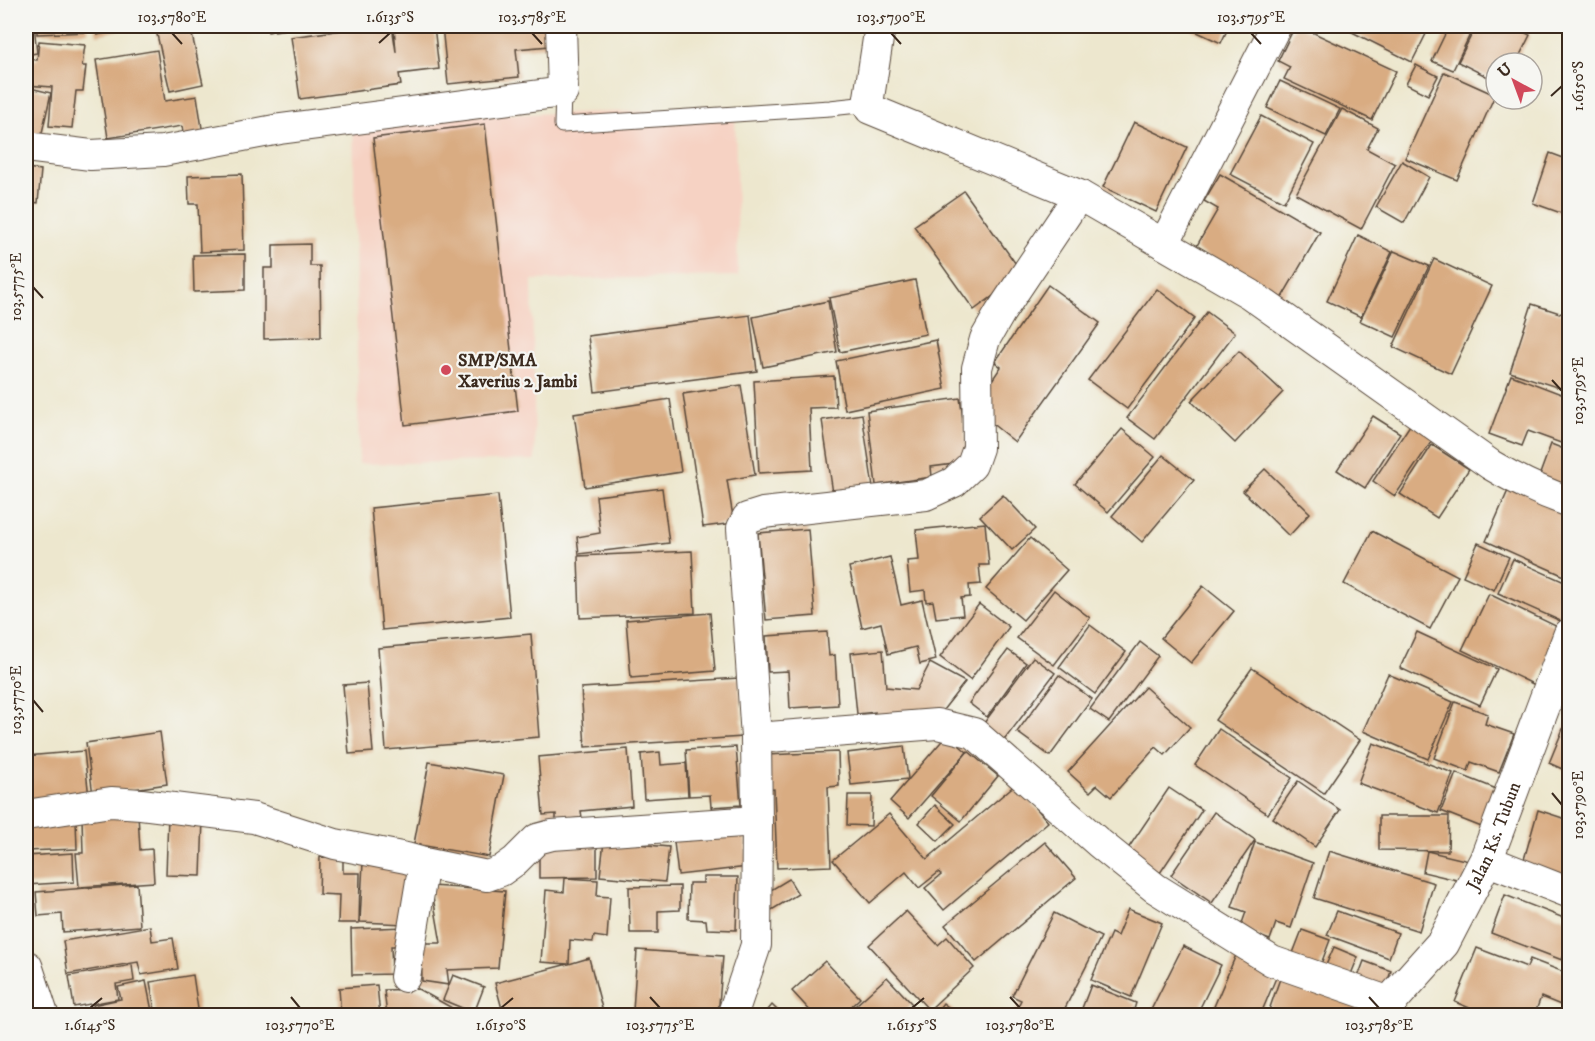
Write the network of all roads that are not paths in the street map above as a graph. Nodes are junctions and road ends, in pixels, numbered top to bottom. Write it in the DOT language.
graph roads {
  1 [pos="561,26"];
  2 [pos="880,26"];
  3 [pos="1276,26"];
  4 [pos="563,92"];
  5 [pos="868,104"];
  6 [pos="26,147"];
  7 [pos="1079,195"];
  8 [pos="1164,244"];
  9 [pos="1569,502"];
  10 [pos="1569,635"];
  11 [pos="756,738"];
  12 [pos="26,815"];
  13 [pos="757,820"];
  14 [pos="1486,860"];
  15 [pos="424,863"];
  16 [pos="1569,893"];
  17 [pos="26,968"];
  18 [pos="405,977"];
  19 [pos="1386,1009"];
  20 [pos="42,1016"];
  21 [pos="732,1016"];
  1 -- 4 [label="street"];
  2 -- 5 [label="street"];
  3 -- 8 [label="street"];
  4 -- 5 [label="lane"];
  4 -- 6 [label="street"];
  5 -- 7 [label="street"];
  7 -- 8 [label="street"];
  7 -- 11 [label="street"];
  8 -- 9 [label="street"];
  10 -- 14 [label="street, Jalan Ks. Tubun"];
  11 -- 13 [label="street"];
  11 -- 19 [label="street"];
  12 -- 15 [label="street"];
  13 -- 15 [label="street"];
  13 -- 21 [label="street"];
  14 -- 16 [label="street"];
  14 -- 19 [label="street, Jalan Ks. Tubun"];
  15 -- 18 [label="street"];
  17 -- 20 [label="street"];
}
